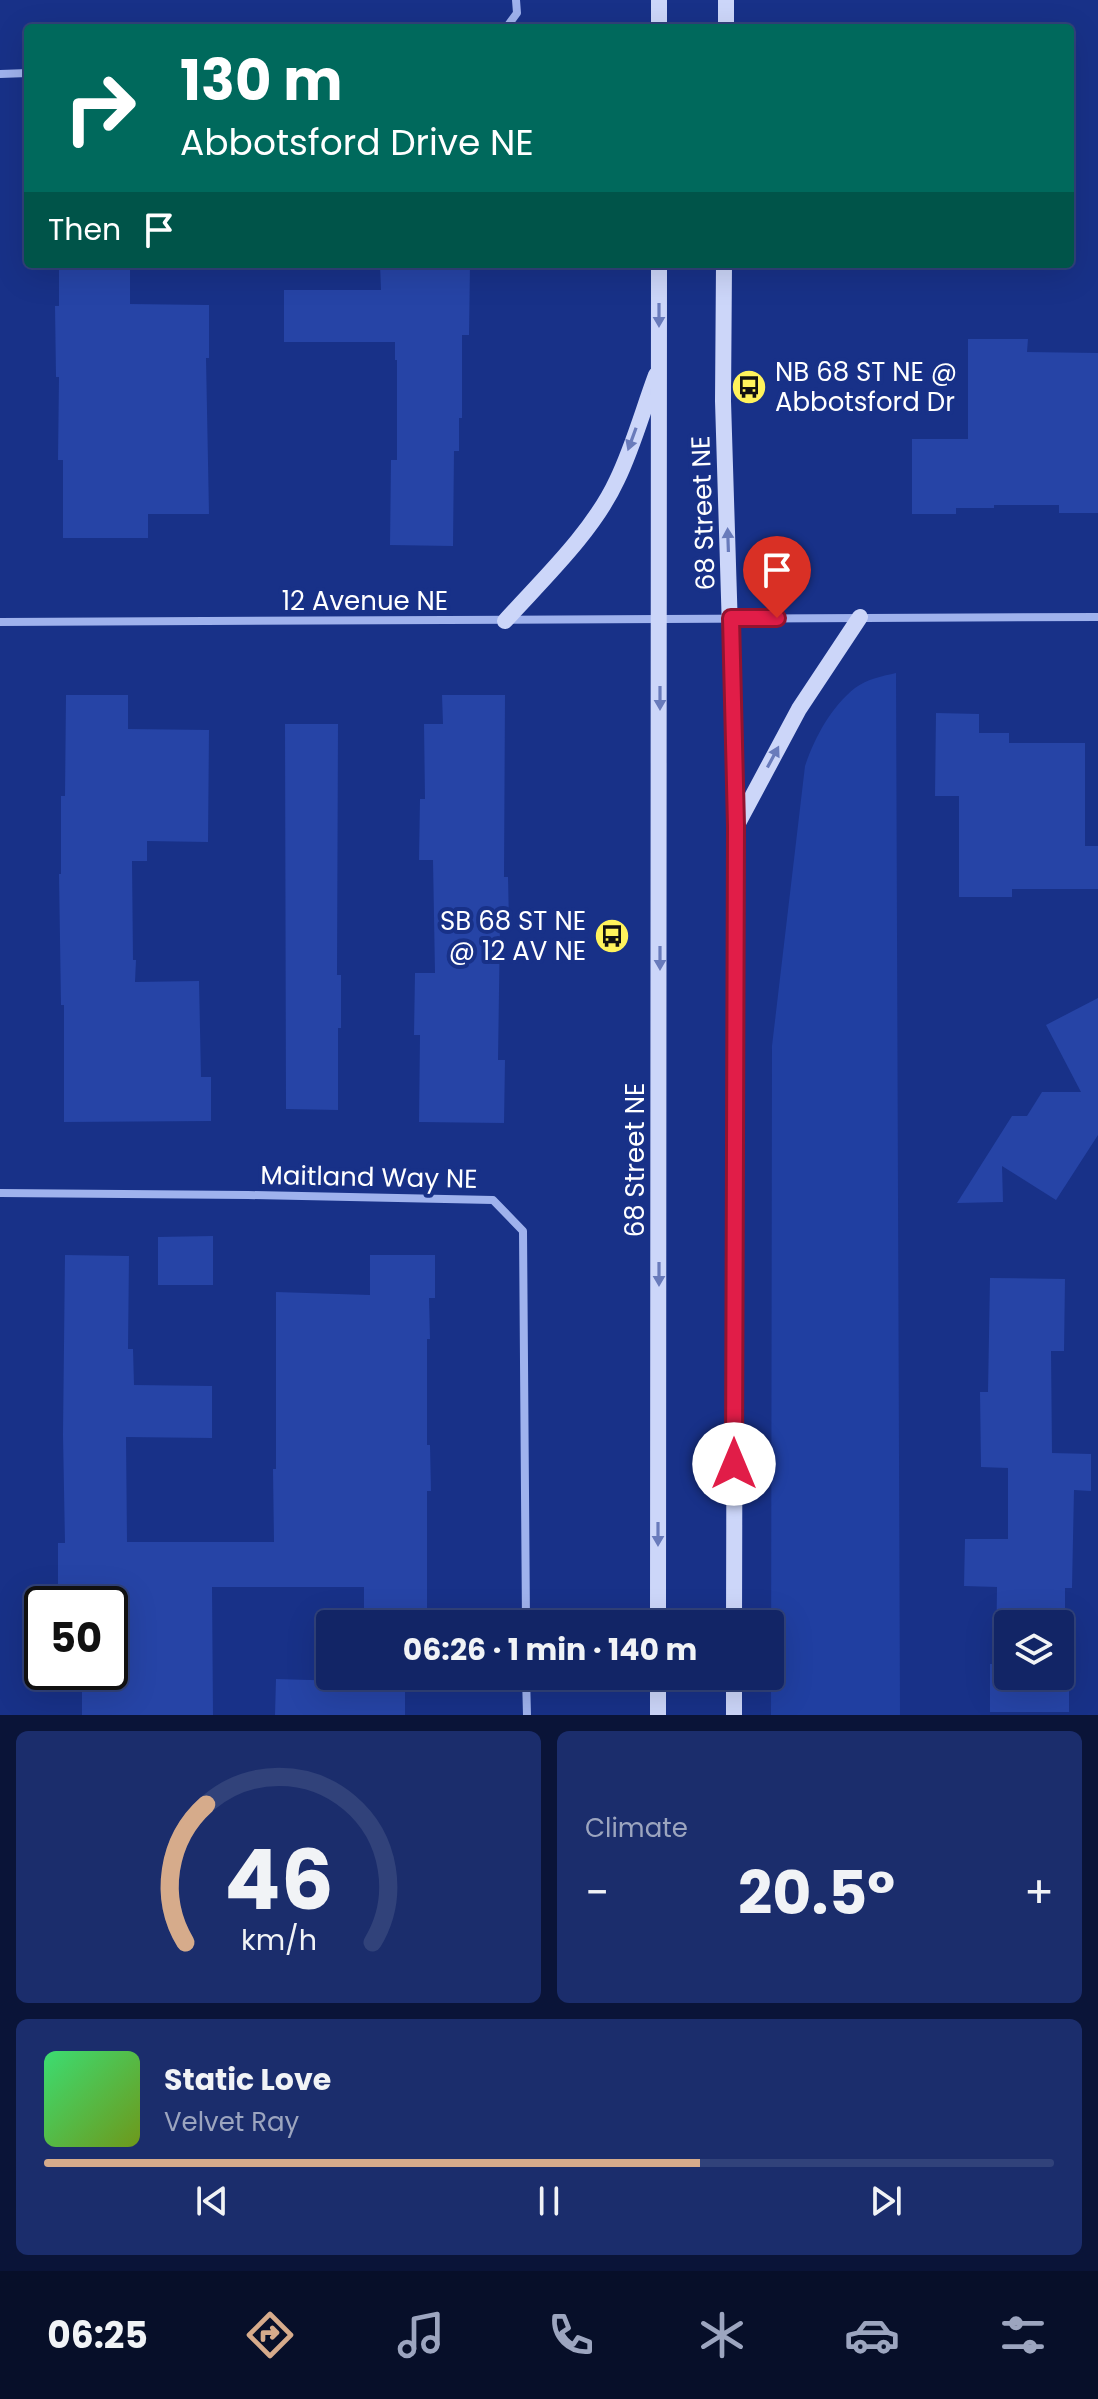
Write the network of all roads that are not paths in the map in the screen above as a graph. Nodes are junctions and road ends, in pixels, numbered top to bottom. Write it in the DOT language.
graph roads {
  1 [pos="516,0"];
  2 [pos="659,0"];
  3 [pos="726,0"];
  4 [pos="509,24"];
  5 [pos="659,24"];
  6 [pos="726,24"];
  7 [pos="24,73"];
  8 [pos="0,74"];
  9 [pos="659,268"];
  10 [pos="724,268"];
  11 [pos="659,366"];
  12 [pos="860,617"];
  13 [pos="1098,617"];
  14 [pos="731,618"];
  15 [pos="660,620"];
  16 [pos="505,621"];
  17 [pos="0,622"];
  18 [pos="736,826"];
  19 [pos="0,1193"];
  20 [pos="526,1610"];
  21 [pos="658,1610"];
  22 [pos="734,1610"];
  23 [pos="526,1690"];
  24 [pos="658,1690"];
  25 [pos="734,1690"];
  26 [pos="527,1715"];
  27 [pos="658,1715"];
  28 [pos="734,1715"];
  1 -- 4 [label="street"];
  2 -- 5 [label="main road"];
  3 -- 6 [label="main road"];
  7 -- 8 [label="street"];
  9 -- 11 [label="main road, 68 Street NE, one-way"];
  14 -- 10 [label="main road, 68 Street NE, one-way"];
  11 -- 15 [label="main road, 68 Street NE"];
  11 -- 16 [label="main road, one-way"];
  12 -- 13 [label="street, 12 Avenue NE"];
  12 -- 14 [label="street, 12 Avenue NE"];
  18 -- 12 [label="main road, one-way"];
  14 -- 15 [label="street, 12 Avenue NE"];
  14 -- 18 [label="main road, 68 Street NE"];
  15 -- 16 [label="street, 12 Avenue NE"];
  15 -- 21 [label="main road, 68 Street NE, one-way"];
  16 -- 17 [label="street, 12 Avenue NE"];
  18 -- 22 [label="main road, 68 Street NE"];
  19 -- 20 [label="street, Maitland Way NE"];
  23 -- 26 [label="street"];
  24 -- 27 [label="main road"];
  25 -- 28 [label="main road"];
}
